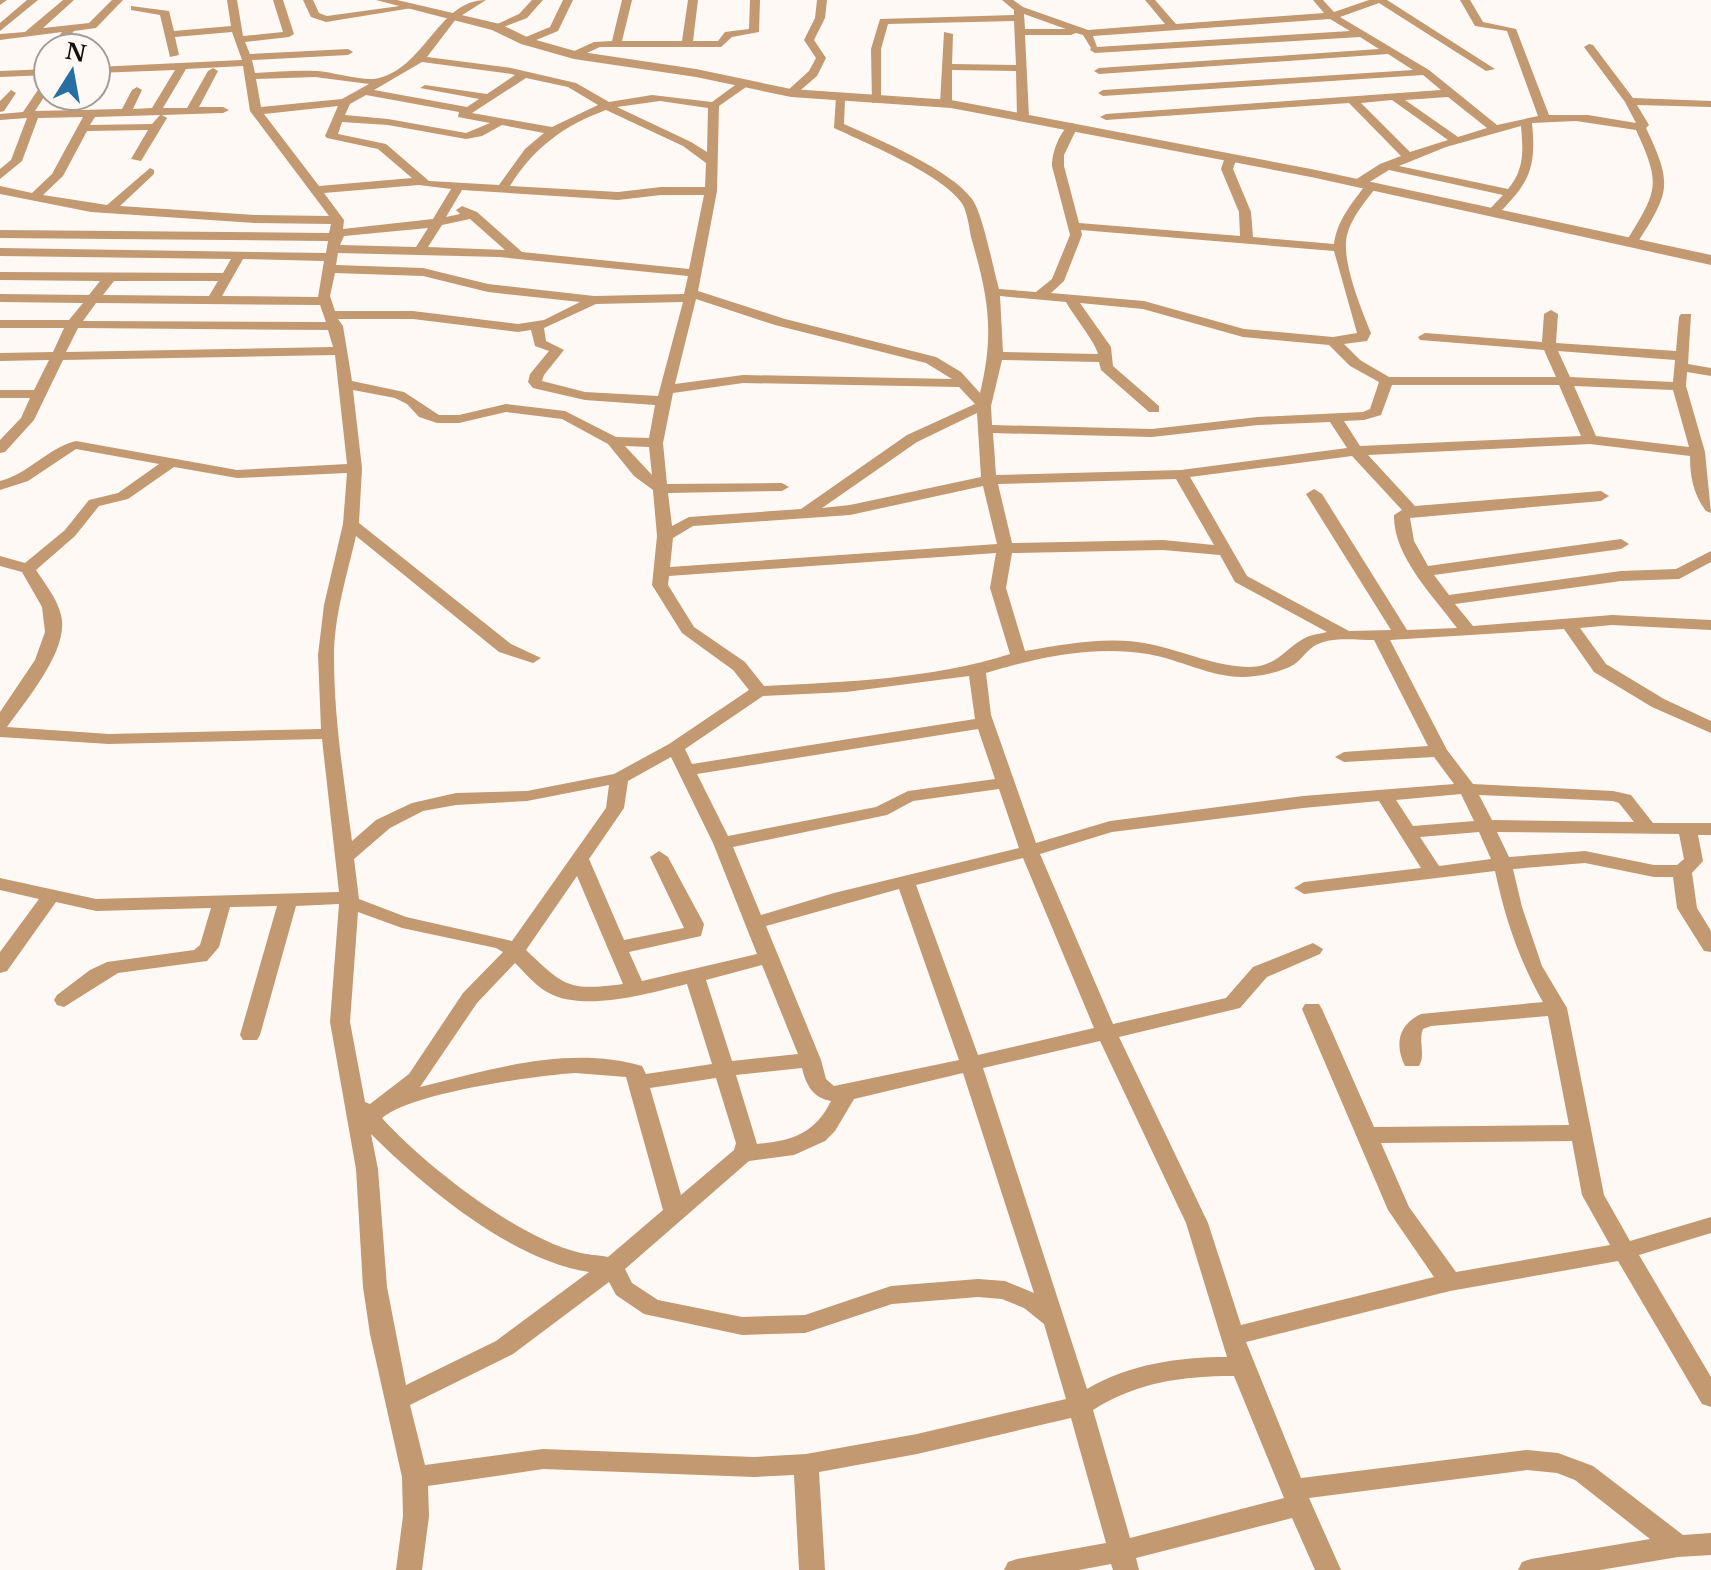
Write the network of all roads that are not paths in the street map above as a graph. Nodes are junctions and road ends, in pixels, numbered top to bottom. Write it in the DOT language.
graph roads {
  1 [pos="33,0"];
  2 [pos="69,0"];
  3 [pos="118,0"];
  4 [pos="148,0"];
  5 [pos="173,0"];
  6 [pos="232,0"];
  7 [pos="278,0"];
  8 [pos="308,0"];
  9 [pos="382,0"];
  10 [pos="481,0"];
  11 [pos="538,0"];
  12 [pos="568,0"];
  13 [pos="627,0"];
  14 [pos="693,0"];
  15 [pos="755,0"];
  16 [pos="822,0"];
  17 [pos="1007,0"];
  18 [pos="1150,0"];
  19 [pos="1318,0"];
  20 [pos="1379,0"];
  21 [pos="1465,0"];
  22 [pos="403,4"];
  23 [pos="135,8"];
  24 [pos="107,11"];
  25 [pos="163,11"];
  26 [pos="1020,14"];
  27 [pos="1332,16"];
  28 [pos="452,17"];
  29 [pos="496,27"];
  30 [pos="1173,27"];
  31 [pos="0,28"];
  32 [pos="69,30"];
  33 [pos="31,32"];
  34 [pos="1018,32"];
  35 [pos="1085,33"];
  36 [pos="238,34"];
  37 [pos="948,34"];
  38 [pos="1360,34"];
  39 [pos="168,35"];
  40 [pos="0,37"];
  41 [pos="17,38"];
  42 [pos="525,41"];
  43 [pos="616,44"];
  44 [pos="687,46"];
  45 [pos="1589,47"];
  46 [pos="1095,50"];
  47 [pos="1391,51"];
  48 [pos="348,52"];
  49 [pos="2,55"];
  50 [pos="174,55"];
  51 [pos="574,55"];
  52 [pos="32,59"];
  53 [pos="420,59"];
  54 [pos="248,60"];
  55 [pos="182,66"];
  56 [pos="948,67"];
  57 [pos="1019,68"];
  58 [pos="112,69"];
  59 [pos="1490,69"];
  60 [pos="213,71"];
  61 [pos="1099,71"];
  62 [pos="32,72"];
  63 [pos="1425,72"];
  64 [pos="0,74"];
  65 [pos="524,74"];
  66 [pos="249,76"];
  67 [pos="176,77"];
  68 [pos="112,79"];
  69 [pos="380,82"];
  70 [pos="742,85"];
  71 [pos="425,88"];
  72 [pos="137,90"];
  73 [pos="364,91"];
  74 [pos="11,93"];
  75 [pos="791,93"];
  76 [pos="1103,93"];
  77 [pos="1452,93"];
  78 [pos="487,97"];
  79 [pos="1394,97"];
  80 [pos="840,99"];
  81 [pos="1352,100"];
  82 [pos="876,101"];
  83 [pos="1630,101"];
  84 [pos="345,102"];
  85 [pos="946,104"];
  86 [pos="1711,104"];
  87 [pos="714,105"];
  88 [pos="609,107"];
  89 [pos="0,109"];
  90 [pos="223,110"];
  91 [pos="468,110"];
  92 [pos="32,111"];
  93 [pos="191,111"];
  94 [pos="256,111"];
  95 [pos="126,112"];
  96 [pos="159,112"];
  97 [pos="91,113"];
  98 [pos="61,114"];
  99 [pos="30,115"];
  100 [pos="0,117"];
  101 [pos="1023,117"];
  102 [pos="1106,117"];
  103 [pos="1544,117"];
  104 [pos="337,118"];
  105 [pos="1526,120"];
  106 [pos="500,122"];
  107 [pos="1072,126"];
  108 [pos="156,127"];
  109 [pos="1640,127"];
  110 [pos="85,128"];
  111 [pos="1495,129"];
  112 [pos="554,131"];
  113 [pos="1098,132"];
  114 [pos="1457,141"];
  115 [pos="1407,156"];
  116 [pos="1231,157"];
  117 [pos="137,159"];
  118 [pos="710,160"];
  119 [pos="1384,166"];
  120 [pos="150,172"];
  121 [pos="0,175"];
  122 [pos="419,181"];
  123 [pos="1365,185"];
  124 [pos="458,187"];
  125 [pos="503,188"];
  126 [pos="0,190"];
  127 [pos="315,190"];
  128 [pos="711,191"];
  129 [pos="1511,193"];
  130 [pos="35,196"];
  131 [pos="449,204"];
  132 [pos="110,209"];
  133 [pos="1493,212"];
  134 [pos="473,215"];
  135 [pos="439,223"];
  136 [pos="1074,226"];
  137 [pos="0,234"];
  138 [pos="1246,240"];
  139 [pos="1632,242"];
  140 [pos="335,244"];
  141 [pos="1340,248"];
  142 [pos="420,251"];
  143 [pos="0,252"];
  144 [pos="518,255"];
  145 [pos="238,258"];
  146 [pos="1711,260"];
  147 [pos="694,273"];
  148 [pos="0,276"];
  149 [pos="110,277"];
  150 [pos="226,277"];
  151 [pos="993,292"];
  152 [pos="690,295"];
  153 [pos="1040,295"];
  154 [pos="0,298"];
  155 [pos="96,299"];
  156 [pos="213,300"];
  157 [pos="594,300"];
  158 [pos="1072,301"];
  159 [pos="331,314"];
  160 [pos="1551,314"];
  161 [pos="1686,317"];
  162 [pos="0,324"];
  163 [pos="73,324"];
  164 [pos="537,326"];
  165 [pos="1425,337"];
  166 [pos="1333,341"];
  167 [pos="1549,345"];
  168 [pos="341,351"];
  169 [pos="996,356"];
  170 [pos="0,357"];
  171 [pos="57,357"];
  172 [pos="1103,358"];
  173 [pos="1681,361"];
  174 [pos="1711,372"];
  175 [pos="1386,381"];
  176 [pos="1567,382"];
  177 [pos="964,383"];
  178 [pos="345,384"];
  179 [pos="1679,386"];
  180 [pos="0,394"];
  181 [pos="39,394"];
  182 [pos="666,395"];
  183 [pos="984,406"];
  184 [pos="1154,409"];
  185 [pos="1335,418"];
  186 [pos="988,429"];
  187 [pos="1590,440"];
  188 [pos="613,441"];
  189 [pos="656,443"];
  190 [pos="0,449"];
  191 [pos="1356,451"];
  192 [pos="1702,460"];
  193 [pos="172,462"];
  194 [pos="355,468"];
  195 [pos="1181,474"];
  196 [pos="989,480"];
  197 [pos="0,486"];
  198 [pos="782,487"];
  199 [pos="661,489"];
  200 [pos="1314,494"];
  201 [pos="1601,496"];
  202 [pos="1711,508"];
  203 [pos="1411,511"];
  204 [pos="664,515"];
  205 [pos="802,516"];
  206 [pos="689,522"];
  207 [pos="351,524"];
  208 [pos="665,536"];
  209 [pos="1621,544"];
  210 [pos="1005,548"];
  211 [pos="1223,551"];
  212 [pos="1711,556"];
  213 [pos="0,561"];
  214 [pos="28,569"];
  215 [pos="1425,571"];
  216 [pos="660,572"];
  217 [pos="1446,600"];
  218 [pos="1569,624"];
  219 [pos="1711,625"];
  220 [pos="1468,631"];
  221 [pos="1402,635"];
  222 [pos="1347,636"];
  223 [pos="1380,636"];
  224 [pos="1019,657"];
  225 [pos="533,658"];
  226 [pos="977,670"];
  227 [pos="759,691"];
  228 [pos="984,723"];
  229 [pos="0,725"];
  230 [pos="1711,728"];
  231 [pos="0,732"];
  232 [pos="330,734"];
  233 [pos="675,748"];
  234 [pos="1439,751"];
  235 [pos="1344,757"];
  236 [pos="686,770"];
  237 [pos="619,778"];
  238 [pos="1005,783"];
  239 [pos="1467,789"];
  240 [pos="1384,795"];
  241 [pos="1485,826"];
  242 [pos="1648,828"];
  243 [pos="1687,828"];
  244 [pos="1711,829"];
  245 [pos="1408,832"];
  246 [pos="722,843"];
  247 [pos="1029,851"];
  248 [pos="659,857"];
  249 [pos="343,859"];
  250 [pos="580,860"];
  251 [pos="1502,862"];
  252 [pos="1433,871"];
  253 [pos="1682,871"];
  254 [pos="906,882"];
  255 [pos="0,884"];
  256 [pos="1304,888"];
  257 [pos="50,897"];
  258 [pos="289,898"];
  259 [pos="223,900"];
  260 [pos="348,900"];
  261 [pos="756,923"];
  262 [pos="1711,946"];
  263 [pos="618,948"];
  264 [pos="1313,949"];
  265 [pos="516,950"];
  266 [pos="769,957"];
  267 [pos="0,966"];
  268 [pos="695,977"];
  269 [pos="634,986"];
  270 [pos="64,1000"];
  271 [pos="1557,1008"];
  272 [pos="1312,1009"];
  273 [pos="1107,1034"];
  274 [pos="250,1035"];
  275 [pos="811,1060"];
  276 [pos="1412,1061"];
  277 [pos="972,1063"];
  278 [pos="724,1069"];
  279 [pos="638,1083"];
  280 [pos="846,1093"];
  281 [pos="353,1097"];
  282 [pos="377,1110"];
  283 [pos="1581,1133"];
  284 [pos="1369,1135"];
  285 [pos="743,1154"];
  286 [pos="675,1212"];
  287 [pos="1711,1225"];
  288 [pos="1624,1251"];
  289 [pos="612,1266"];
  290 [pos="1450,1282"];
  291 [pos="1054,1319"];
  292 [pos="1232,1336"];
  293 [pos="1242,1366"];
  294 [pos="1711,1397"];
  295 [pos="399,1399"];
  296 [pos="1082,1405"];
  297 [pos="806,1464"];
  298 [pos="415,1477"];
  299 [pos="1294,1498"];
  300 [pos="1711,1544"];
  301 [pos="1678,1546"];
  302 [pos="1124,1560"];
  303 [pos="409,1570"];
  304 [pos="812,1570"];
  305 [pos="1017,1570"];
  306 [pos="1328,1570"];
  307 [pos="1531,1570"];
  1 -- 31 [label="street"];
  2 -- 33 [label="street"];
  3 -- 24 [label="street"];
  4 -- 23 [label="street"];
  5 -- 25 [label="street"];
  6 -- 36 [label="street"];
  7 -- 36 [label="street"];
  8 -- 22 [label="street"];
  9 -- 22 [label="street"];
  10 -- 28 [label="street"];
  11 -- 29 [label="street"];
  12 -- 42 [label="street"];
  13 -- 43 [label="street"];
  14 -- 44 [label="street"];
  15 -- 44 [label="street"];
  16 -- 75 [label="street"];
  17 -- 26 [label="street"];
  18 -- 30 [label="street"];
  19 -- 27 [label="street"];
  20 -- 27 [label="street"];
  20 -- 59 [label="street"];
  21 -- 103 [label="street"];
  22 -- 28 [label="street"];
  23 -- 24 [label="street"];
  23 -- 25 [label="street"];
  24 -- 32 [label="street"];
  25 -- 39 [label="street"];
  26 -- 34 [label="street"];
  26 -- 35 [label="street"];
  26 -- 82 [label="street"];
  27 -- 30 [label="street"];
  27 -- 38 [label="street"];
  28 -- 29 [label="street"];
  28 -- 53 [label="street"];
  29 -- 42 [label="street"];
  30 -- 35 [label="street"];
  32 -- 33 [label="street"];
  33 -- 41 [label="street"];
  34 -- 35 [label="street"];
  34 -- 57 [label="street"];
  35 -- 46 [label="street"];
  36 -- 39 [label="street"];
  36 -- 54 [label="street"];
  37 -- 56 [label="street"];
  38 -- 46 [label="street"];
  38 -- 47 [label="street"];
  39 -- 50 [label="street"];
  40 -- 41 [label="street"];
  41 -- 49 [label="street"];
  42 -- 51 [label="street"];
  43 -- 44 [label="street"];
  43 -- 51 [label="street"];
  45 -- 83 [label="street"];
  46 -- 61 [label="street"];
  47 -- 61 [label="street"];
  47 -- 63 [label="street"];
  48 -- 54 [label="street"];
  49 -- 52 [label="street"];
  51 -- 70 [label="street"];
  53 -- 65 [label="street"];
  53 -- 69 [label="street"];
  54 -- 55 [label="street"];
  54 -- 66 [label="street"];
  55 -- 58 [label="street"];
  55 -- 67 [label="street"];
  56 -- 57 [label="street"];
  56 -- 85 [label="street"];
  57 -- 101 [label="street"];
  60 -- 93 [label="street"];
  61 -- 76 [label="street"];
  62 -- 64 [label="street"];
  63 -- 76 [label="street"];
  63 -- 77 [label="street"];
  65 -- 78 [label="street"];
  65 -- 88 [label="street"];
  66 -- 69 [label="street"];
  66 -- 94 [label="street"];
  67 -- 68 [label="street"];
  67 -- 96 [label="street"];
  69 -- 73 [label="street"];
  70 -- 75 [label="street"];
  70 -- 87 [label="street"];
  71 -- 78 [label="street"];
  72 -- 95 [label="street"];
  73 -- 84 [label="street"];
  73 -- 91 [label="street"];
  74 -- 89 [label="street"];
  75 -- 80 [label="street"];
  76 -- 102 [label="street"];
  77 -- 79 [label="street"];
  77 -- 111 [label="street"];
  78 -- 91 [label="street"];
  79 -- 81 [label="street"];
  79 -- 114 [label="street"];
  80 -- 82 [label="street"];
  80 -- 151 [label="street"];
  81 -- 102 [label="street"];
  81 -- 115 [label="street"];
  82 -- 85 [label="street"];
  83 -- 86 [label="street"];
  83 -- 109 [label="street"];
  84 -- 94 [label="street"];
  84 -- 104 [label="street"];
  85 -- 101 [label="street"];
  87 -- 88 [label="street"];
  87 -- 118 [label="street"];
  88 -- 112 [label="street"];
  88 -- 118 [label="street"];
  90 -- 93 [label="street"];
  91 -- 106 [label="street"];
  92 -- 99 [label="street"];
  93 -- 96 [label="street"];
  94 -- 127 [label="street"];
  95 -- 96 [label="street"];
  95 -- 97 [label="street"];
  96 -- 108 [label="street"];
  97 -- 98 [label="street"];
  97 -- 110 [label="street"];
  98 -- 99 [label="street"];
  99 -- 100 [label="street"];
  99 -- 121 [label="street"];
  101 -- 107 [label="street"];
  102 -- 113 [label="street"];
  103 -- 105 [label="street"];
  103 -- 109 [label="street"];
  104 -- 106 [label="street"];
  104 -- 122 [label="street"];
  105 -- 111 [label="street"];
  105 -- 129 [label="street"];
  106 -- 112 [label="street"];
  107 -- 113 [label="street"];
  107 -- 136 [label="street"];
  108 -- 110 [label="street"];
  108 -- 117 [label="street"];
  109 -- 139 [label="street"];
  110 -- 130 [label="street"];
  111 -- 114 [label="street"];
  112 -- 125 [label="street"];
  113 -- 116 [label="street"];
  114 -- 115 [label="street"];
  115 -- 119 [label="street"];
  116 -- 123 [label="street"];
  116 -- 138 [label="street"];
  118 -- 128 [label="street"];
  119 -- 123 [label="street"];
  119 -- 129 [label="street"];
  120 -- 132 [label="street"];
  122 -- 124 [label="street"];
  122 -- 127 [label="street"];
  123 -- 133 [label="street"];
  123 -- 141 [label="street"];
  124 -- 125 [label="street"];
  124 -- 131 [label="street"];
  125 -- 128 [label="street"];
  126 -- 130 [label="street"];
  127 -- 140 [label="street"];
  128 -- 147 [label="street"];
  129 -- 133 [label="street"];
  130 -- 132 [label="street"];
  131 -- 134 [label="street"];
  131 -- 135 [label="street"];
  132 -- 140 [label="street"];
  133 -- 139 [label="street"];
  134 -- 135 [label="street"];
  134 -- 144 [label="street"];
  135 -- 140 [label="street"];
  135 -- 142 [label="street"];
  136 -- 138 [label="street"];
  136 -- 153 [label="street"];
  137 -- 140 [label="street"];
  138 -- 141 [label="street"];
  139 -- 146 [label="street"];
  140 -- 142 [label="street"];
  140 -- 145 [label="street"];
  140 -- 157 [label="street"];
  140 -- 159 [label="street"];
  141 -- 166 [label="street"];
  142 -- 144 [label="street"];
  143 -- 145 [label="street"];
  144 -- 147 [label="street"];
  145 -- 150 [label="street"];
  147 -- 152 [label="street"];
  148 -- 149 [label="street"];
  149 -- 150 [label="street"];
  149 -- 155 [label="street"];
  150 -- 156 [label="street"];
  151 -- 153 [label="street"];
  151 -- 169 [label="street"];
  152 -- 157 [label="street"];
  152 -- 177 [label="street"];
  152 -- 182 [label="street"];
  153 -- 158 [label="street"];
  154 -- 155 [label="street"];
  155 -- 156 [label="street"];
  155 -- 163 [label="street"];
  156 -- 159 [label="street"];
  157 -- 164 [label="street"];
  158 -- 166 [label="street"];
  158 -- 172 [label="street"];
  159 -- 163 [label="street"];
  159 -- 164 [label="street"];
  159 -- 168 [label="street"];
  160 -- 167 [label="street"];
  161 -- 173 [label="street"];
  162 -- 163 [label="street"];
  163 -- 171 [label="street"];
  164 -- 182 [label="street"];
  165 -- 167 [label="street"];
  166 -- 175 [label="street"];
  167 -- 173 [label="street"];
  167 -- 176 [label="street"];
  168 -- 171 [label="street"];
  168 -- 178 [label="street"];
  169 -- 172 [label="street"];
  169 -- 183 [label="street"];
  170 -- 171 [label="street"];
  171 -- 181 [label="street"];
  172 -- 184 [label="street"];
  173 -- 174 [label="street"];
  173 -- 179 [label="street"];
  175 -- 176 [label="street"];
  175 -- 185 [label="street"];
  176 -- 179 [label="street"];
  176 -- 187 [label="street"];
  177 -- 182 [label="street"];
  177 -- 183 [label="street"];
  178 -- 188 [label="street"];
  178 -- 194 [label="street"];
  179 -- 192 [label="street"];
  180 -- 181 [label="street"];
  181 -- 190 [label="street"];
  182 -- 189 [label="street"];
  183 -- 186 [label="street"];
  183 -- 205 [label="street"];
  185 -- 186 [label="street"];
  185 -- 191 [label="street"];
  186 -- 196 [label="street"];
  187 -- 191 [label="street"];
  187 -- 192 [label="street"];
  188 -- 189 [label="street"];
  188 -- 199 [label="street"];
  189 -- 199 [label="street"];
  191 -- 195 [label="street"];
  191 -- 203 [label="street"];
  192 -- 202 [label="street"];
  193 -- 194 [label="street"];
  193 -- 197 [label="street"];
  193 -- 214 [label="street"];
  194 -- 207 [label="street"];
  195 -- 196 [label="street"];
  195 -- 211 [label="street"];
  196 -- 205 [label="street"];
  196 -- 210 [label="street"];
  198 -- 199 [label="street"];
  199 -- 204 [label="street"];
  200 -- 221 [label="street"];
  201 -- 203 [label="street"];
  203 -- 215 [label="street"];
  204 -- 206 [label="street"];
  204 -- 208 [label="street"];
  205 -- 206 [label="street"];
  206 -- 208 [label="street"];
  207 -- 225 [label="street"];
  207 -- 232 [label="street"];
  208 -- 216 [label="street"];
  209 -- 215 [label="street"];
  210 -- 211 [label="street"];
  210 -- 216 [label="street"];
  210 -- 224 [label="street"];
  211 -- 222 [label="street"];
  212 -- 217 [label="street"];
  213 -- 214 [label="street"];
  214 -- 229 [label="street"];
  215 -- 217 [label="street"];
  216 -- 227 [label="street"];
  217 -- 220 [label="street"];
  218 -- 219 [label="street"];
  218 -- 220 [label="street"];
  218 -- 230 [label="street"];
  220 -- 221 [label="street"];
  221 -- 223 [label="street"];
  222 -- 223 [label="street"];
  222 -- 224 [label="street"];
  223 -- 234 [label="street"];
  224 -- 226 [label="street"];
  226 -- 227 [label="street"];
  226 -- 228 [label="street"];
  227 -- 233 [label="street"];
  228 -- 236 [label="street"];
  228 -- 238 [label="street"];
  231 -- 232 [label="street"];
  232 -- 249 [label="street"];
  233 -- 236 [label="street"];
  233 -- 237 [label="street"];
  234 -- 235 [label="street"];
  234 -- 239 [label="street"];
  236 -- 246 [label="street"];
  237 -- 249 [label="street"];
  237 -- 250 [label="street"];
  238 -- 246 [label="street"];
  238 -- 247 [label="street"];
  239 -- 240 [label="street"];
  239 -- 241 [label="street"];
  239 -- 242 [label="street"];
  240 -- 245 [label="street"];
  240 -- 247 [label="street"];
  241 -- 242 [label="street"];
  241 -- 245 [label="street"];
  241 -- 251 [label="street"];
  242 -- 243 [label="street"];
  243 -- 244 [label="street"];
  243 -- 253 [label="street"];
  245 -- 252 [label="street"];
  246 -- 261 [label="street"];
  247 -- 254 [label="street"];
  247 -- 273 [label="street"];
  248 -- 263 [label="street"];
  249 -- 260 [label="street"];
  250 -- 263 [label="street"];
  250 -- 265 [label="street"];
  251 -- 252 [label="street"];
  251 -- 253 [label="street"];
  251 -- 271 [label="street"];
  252 -- 256 [label="street"];
  253 -- 262 [label="street"];
  254 -- 261 [label="street"];
  254 -- 277 [label="street"];
  255 -- 257 [label="street"];
  257 -- 259 [label="street"];
  257 -- 267 [label="street"];
  258 -- 259 [label="street"];
  258 -- 260 [label="street"];
  258 -- 274 [label="street"];
  259 -- 270 [label="street"];
  260 -- 265 [label="street"];
  260 -- 281 [label="street"];
  261 -- 266 [label="street"];
  263 -- 269 [label="street"];
  264 -- 273 [label="street"];
  265 -- 269 [label="street"];
  265 -- 282 [label="street"];
  266 -- 268 [label="street"];
  266 -- 275 [label="street"];
  268 -- 269 [label="street"];
  268 -- 278 [label="street"];
  271 -- 276 [label="street"];
  271 -- 283 [label="street"];
  272 -- 284 [label="street"];
  273 -- 277 [label="street"];
  273 -- 292 [label="street"];
  275 -- 278 [label="street"];
  275 -- 280 [label="street"];
  277 -- 280 [label="street"];
  277 -- 291 [label="street"];
  278 -- 279 [label="street"];
  278 -- 285 [label="street"];
  279 -- 282 [label="street"];
  279 -- 286 [label="street"];
  280 -- 285 [label="street"];
  281 -- 282 [label="street"];
  281 -- 295 [label="street"];
  282 -- 289 [label="street"];
  283 -- 284 [label="street"];
  283 -- 288 [label="street"];
  284 -- 290 [label="street"];
  285 -- 286 [label="street"];
  286 -- 289 [label="street"];
  287 -- 288 [label="street"];
  288 -- 290 [label="street"];
  288 -- 294 [label="street"];
  289 -- 291 [label="street"];
  289 -- 295 [label="street"];
  290 -- 292 [label="street"];
  291 -- 296 [label="street"];
  292 -- 293 [label="street"];
  293 -- 296 [label="street"];
  293 -- 299 [label="street"];
  295 -- 298 [label="street"];
  296 -- 297 [label="street"];
  296 -- 302 [label="street"];
  297 -- 298 [label="street"];
  297 -- 304 [label="street"];
  298 -- 303 [label="street"];
  299 -- 301 [label="street"];
  299 -- 302 [label="street"];
  299 -- 306 [label="street"];
  300 -- 301 [label="street"];
  301 -- 307 [label="street"];
  302 -- 305 [label="street"];
}
